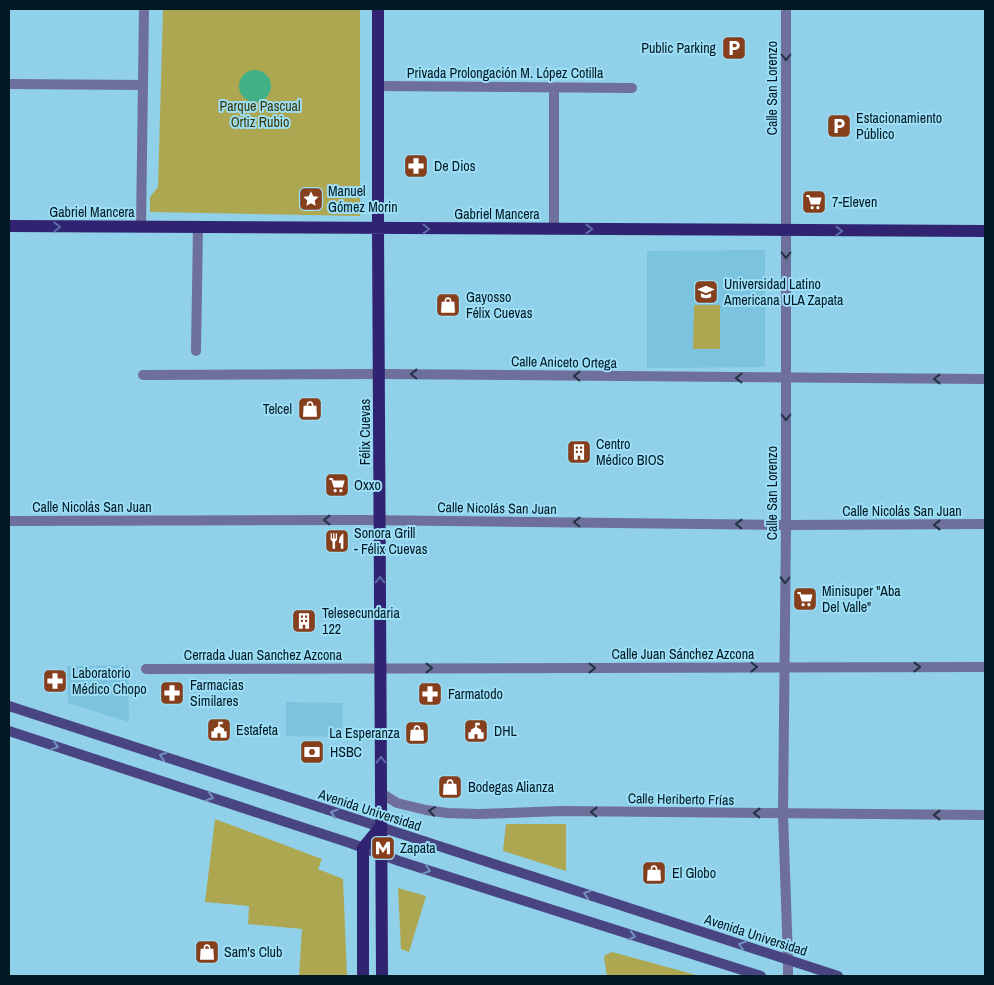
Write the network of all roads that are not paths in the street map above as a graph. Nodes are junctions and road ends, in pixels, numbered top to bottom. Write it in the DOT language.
graph roads {
  1 [pos="144,9"];
  2 [pos="378,9"];
  3 [pos="786,9"];
  4 [pos="9,84"];
  5 [pos="143,85"];
  6 [pos="378,86"];
  7 [pos="554,88"];
  8 [pos="632,88"];
  9 [pos="9,226"];
  10 [pos="141,227"];
  11 [pos="198,227"];
  12 [pos="378,228"];
  13 [pos="554,229"];
  14 [pos="786,230"];
  15 [pos="985,232"];
  16 [pos="196,351"];
  17 [pos="379,374"];
  18 [pos="143,375"];
  19 [pos="786,378"];
  20 [pos="985,379"];
  21 [pos="380,520"];
  22 [pos="9,521"];
  23 [pos="985,524"];
  24 [pos="786,525"];
  25 [pos="784,667"];
  26 [pos="985,667"];
  27 [pos="380,668"];
  28 [pos="146,669"];
  29 [pos="9,706"];
  30 [pos="9,732"];
  31 [pos="381,793"];
  32 [pos="783,814"];
  33 [pos="985,815"];
  34 [pos="381,826"];
  35 [pos="363,848"];
  36 [pos="381,855"];
  37 [pos="788,960"];
  38 [pos="363,976"];
  39 [pos="382,976"];
  40 [pos="761,976"];
  41 [pos="788,976"];
  42 [pos="838,976"];
  1 -- 5 [label="street"];
  2 -- 6 [label="main road, Félix Cuevas"];
  3 -- 14 [label="street, Calle San Lorenzo, one-way"];
  4 -- 5 [label="street"];
  5 -- 10 [label="street"];
  6 -- 7 [label="street, Privada Prolongación M. López Cotilla"];
  6 -- 12 [label="main road, Félix Cuevas"];
  7 -- 8 [label="street, Privada Prolongación M. López Cotilla"];
  7 -- 13 [label="street"];
  9 -- 10 [label="main road, Gabriel Mancera, one-way"];
  10 -- 11 [label="main road, Gabriel Mancera"];
  11 -- 12 [label="main road, Gabriel Mancera"];
  11 -- 16 [label="street"];
  12 -- 13 [label="main road, Gabriel Mancera, one-way"];
  12 -- 17 [label="main road, Félix Cuevas"];
  13 -- 14 [label="main road, Gabriel Mancera, one-way"];
  14 -- 15 [label="main road, Gabriel Mancera, one-way"];
  14 -- 19 [label="street, Calle San Lorenzo, one-way"];
  17 -- 18 [label="street, Calle Aniceto Ortega"];
  19 -- 17 [label="street, Calle Aniceto Ortega, one-way"];
  17 -- 21 [label="main road, Félix Cuevas"];
  20 -- 19 [label="street, Calle Aniceto Ortega, one-way"];
  19 -- 24 [label="street, Calle San Lorenzo, one-way"];
  21 -- 22 [label="street, Calle Nicolás San Juan, one-way"];
  24 -- 21 [label="street, Calle Nicolás San Juan, one-way"];
  27 -- 21 [label="main road, Félix Cuevas, one-way"];
  23 -- 24 [label="street, Calle Nicolás San Juan, one-way"];
  24 -- 25 [label="street, Calle San Lorenzo, one-way"];
  25 -- 26 [label="street, Calle Juan Sánchez Azcona, one-way"];
  27 -- 25 [label="street, Calle Juan Sánchez Azcona, one-way"];
  25 -- 32 [label="street, Calle San Lorenzo"];
  27 -- 28 [label="street, Cerrada Juan Sanchez Azcona"];
  31 -- 27 [label="main road, Félix Cuevas, one-way"];
  34 -- 29 [label="main road, Avenida Universidad, one-way"];
  30 -- 35 [label="main road, one-way"];
  32 -- 31 [label="street, Calle Heriberto Frías, one-way"];
  31 -- 34 [label="main road, Félix Cuevas"];
  33 -- 32 [label="street, Calle Heriberto Frías, one-way"];
  32 -- 37 [label="street, Calle San Lorenzo"];
  34 -- 35 [label="main road"];
  34 -- 36 [label="main road, Félix Cuevas"];
  37 -- 34 [label="main road, Avenida Universidad, one-way"];
  35 -- 36 [label="main road"];
  35 -- 38 [label="main road"];
  36 -- 39 [label="main road, Félix Cuevas"];
  36 -- 40 [label="main road, one-way"];
  37 -- 41 [label="street, Calle San Lorenzo"];
  37 -- 42 [label="main road, Avenida Universidad"];
}
